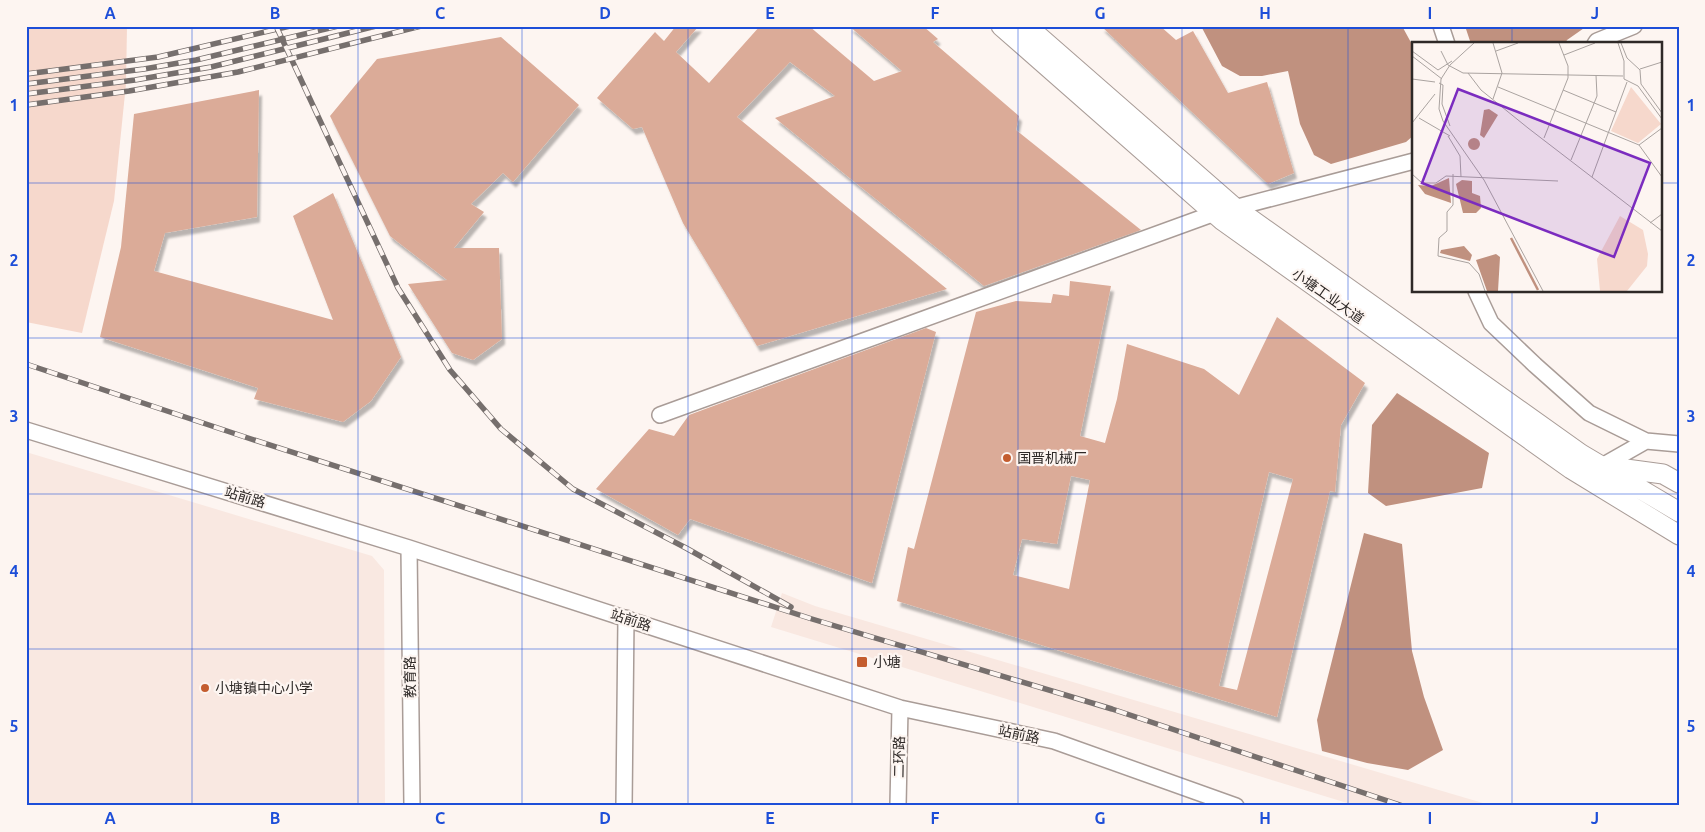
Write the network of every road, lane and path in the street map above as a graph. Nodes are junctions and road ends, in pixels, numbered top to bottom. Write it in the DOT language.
graph roads {
  1 [pos="1001,26"];
  2 [pos="1027,26"];
  3 [pos="1441,26"];
  4 [pos="1634,26"];
  5 [pos="1446,42"];
  6 [pos="1596,42"];
  7 [pos="1412,162"];
  8 [pos="1234,207"];
  9 [pos="1214,214"];
  10 [pos="1476,292"];
  11 [pos="660,415"];
  12 [pos="26,430"];
  13 [pos="1646,441"];
  14 [pos="1679,444"];
  15 [pos="1602,466"];
  16 [pos="1679,483"];
  17 [pos="1679,512"];
  18 [pos="1661,524"];
  19 [pos="1679,535"];
  20 [pos="1679,542"];
  21 [pos="409,548"];
  22 [pos="626,618"];
  23 [pos="900,708"];
  24 [pos="412,806"];
  25 [pos="624,806"];
  26 [pos="898,806"];
  27 [pos="1236,806"];
  1 -- 9 [label="main road, 小塘工业大道"];
  2 -- 8 [label="main road, 小塘工业大道"];
  3 -- 5 [label="street"];
  4 -- 6 [label="street"];
  7 -- 8 [label="street"];
  8 -- 9 [label="street"];
  8 -- 15 [label="main road, 小塘工业大道"];
  9 -- 11 [label="street"];
  9 -- 18 [label="main road, 小塘工业大道"];
  10 -- 13 [label="street"];
  12 -- 21 [label="street, 站前路"];
  13 -- 14 [label="street"];
  13 -- 15 [label="street"];
  15 -- 16 [label="main road"];
  15 -- 17 [label="main road, 小塘工业大道"];
  18 -- 19 [label="main road, 小塘工业大道"];
  18 -- 20 [label="main road"];
  21 -- 22 [label="street, 站前路"];
  21 -- 24 [label="street, 教育路"];
  22 -- 23 [label="street, 站前路"];
  22 -- 25 [label="street"];
  23 -- 26 [label="street, 二环路"];
  23 -- 27 [label="street, 站前路"];
}
